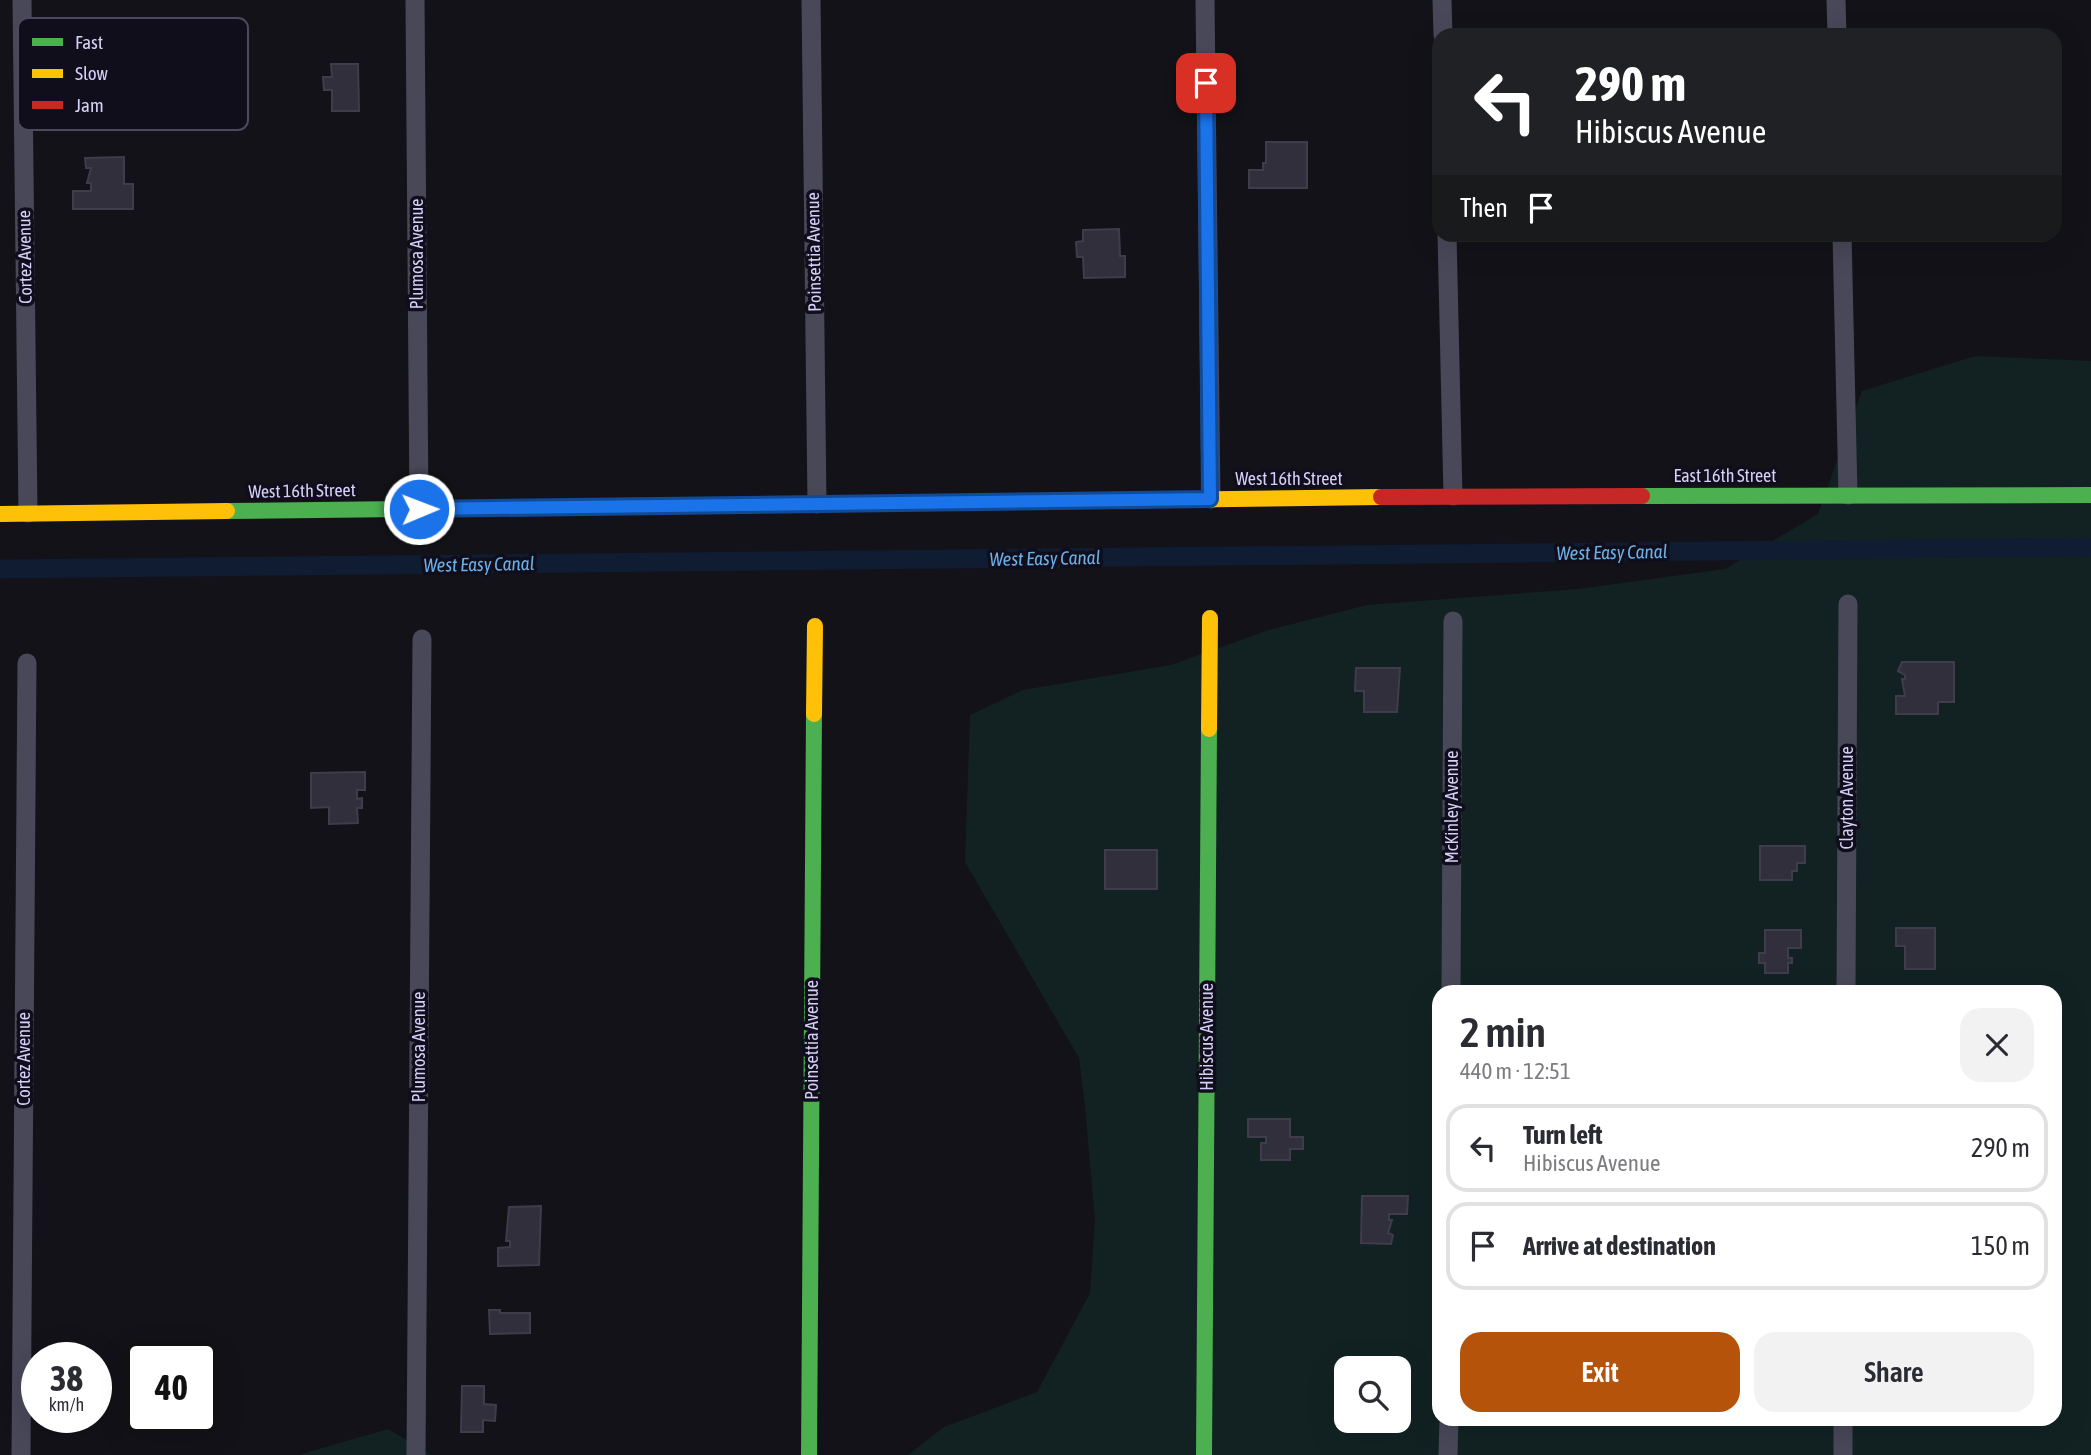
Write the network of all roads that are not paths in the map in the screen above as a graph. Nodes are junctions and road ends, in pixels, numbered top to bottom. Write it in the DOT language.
graph roads {
  1 [pos="22,0"];
  2 [pos="415,0"];
  3 [pos="811,0"];
  4 [pos="1205,0"];
  5 [pos="1442,0"];
  6 [pos="1836,0"];
  7 [pos="22,18"];
  8 [pos="1443,28"];
  9 [pos="1837,28"];
  10 [pos="24,130"];
  11 [pos="1447,242"];
  12 [pos="1842,242"];
  13 [pos="1847,495"];
  14 [pos="2091,495"];
  15 [pos="1453,496"];
  16 [pos="1360,498"];
  17 [pos="1210,499"];
  18 [pos="817,504"];
  19 [pos="419,509"];
  20 [pos="28,513"];
  21 [pos="0,514"];
  22 [pos="1848,604"];
  23 [pos="1210,618"];
  24 [pos="1453,621"];
  25 [pos="815,626"];
  26 [pos="422,639"];
  27 [pos="27,663"];
  28 [pos="1451,985"];
  29 [pos="1846,985"];
  30 [pos="1449,1426"];
  31 [pos="1843,1426"];
  32 [pos="21,1455"];
  33 [pos="415,1455"];
  34 [pos="809,1455"];
  35 [pos="1204,1455"];
  36 [pos="1448,1455"];
  37 [pos="1843,1455"];
  1 -- 7 [label="street, Cortez Avenue"];
  2 -- 19 [label="street, Plumosa Avenue"];
  3 -- 18 [label="street, Poinsettia Avenue"];
  4 -- 17 [label="street"];
  5 -- 8 [label="street"];
  6 -- 9 [label="street"];
  10 -- 20 [label="street, Cortez Avenue"];
  11 -- 15 [label="street"];
  12 -- 13 [label="street"];
  13 -- 14 [label="street, East 16th Street"];
  13 -- 15 [label="street, East 16th Street"];
  15 -- 16 [label="street, East 16th Street"];
  16 -- 17 [label="street, West 16th Street"];
  17 -- 18 [label="street, West 16th Street"];
  18 -- 19 [label="street, West 16th Street"];
  19 -- 20 [label="street, West 16th Street"];
  20 -- 21 [label="street, West 16th Street"];
  22 -- 29 [label="street, Clayton Avenue"];
  23 -- 35 [label="street, Hibiscus Avenue"];
  24 -- 28 [label="street, McKinley Avenue"];
  25 -- 34 [label="street, Poinsettia Avenue"];
  26 -- 33 [label="street, Plumosa Avenue"];
  27 -- 32 [label="street, Cortez Avenue"];
  30 -- 36 [label="street"];
  31 -- 37 [label="street"];
}
